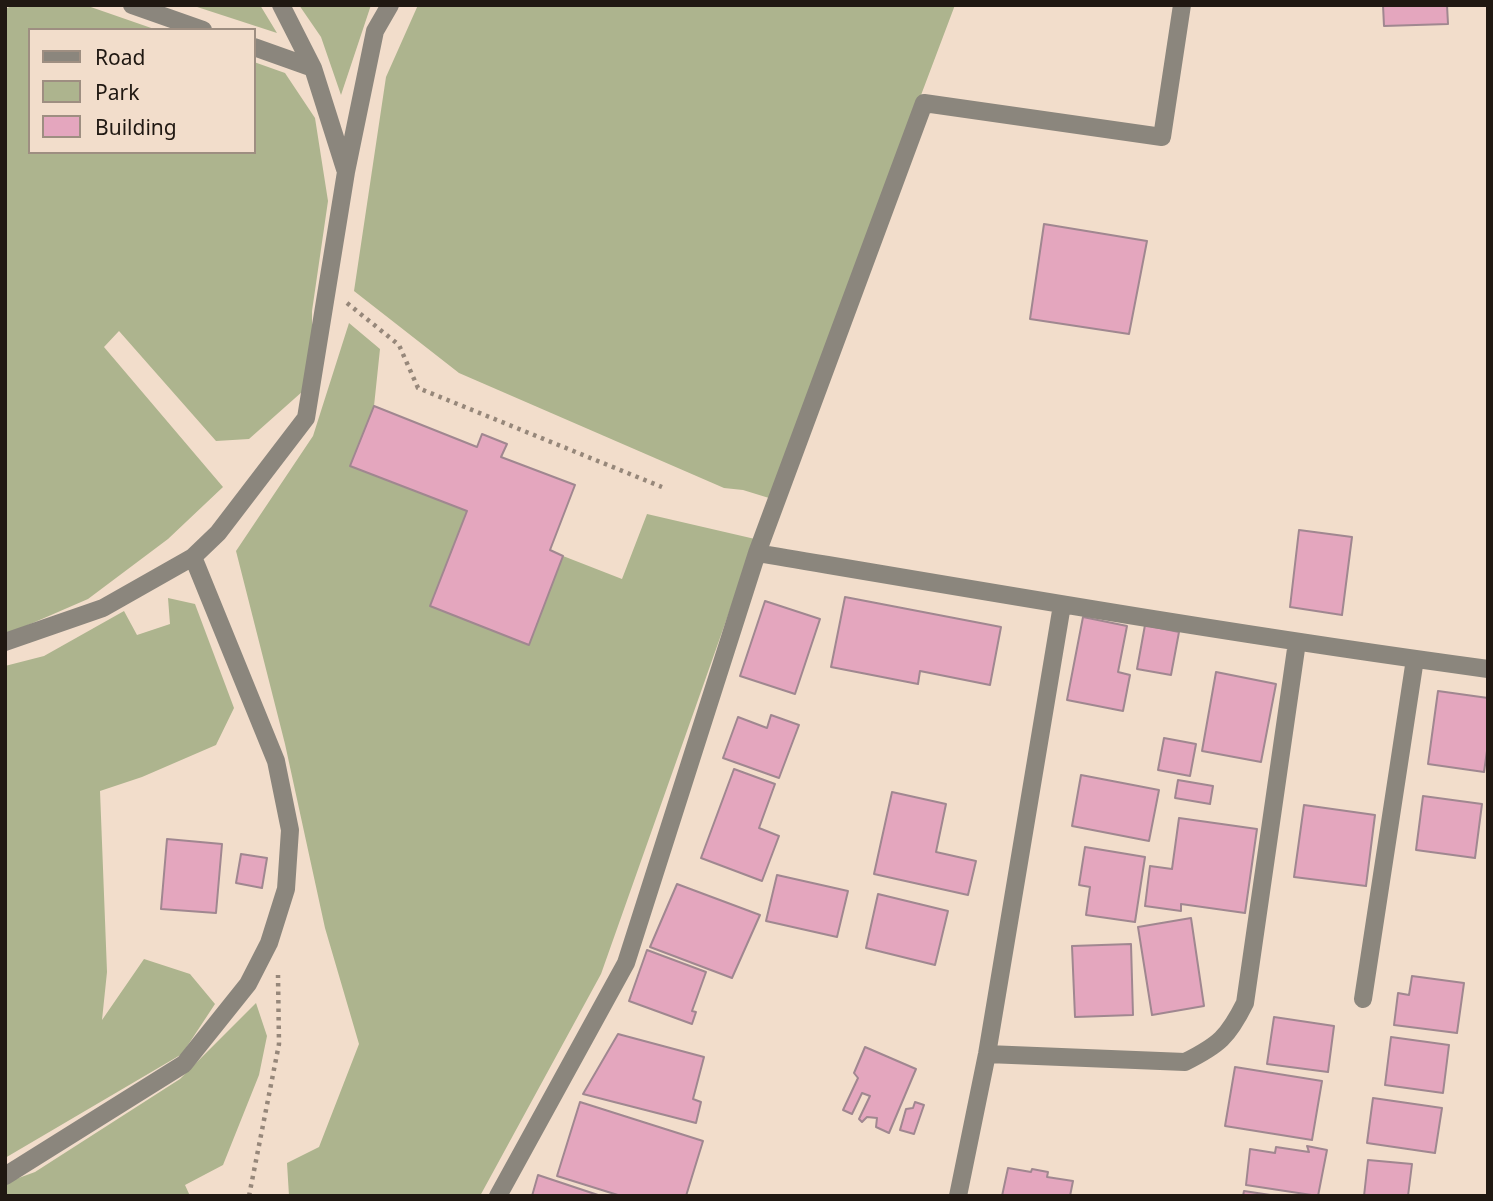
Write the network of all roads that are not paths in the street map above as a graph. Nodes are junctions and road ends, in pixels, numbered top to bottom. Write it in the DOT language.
graph roads {
  1 [pos="132,5"];
  2 [pos="281,5"];
  3 [pos="390,5"];
  4 [pos="1182,5"];
  5 [pos="197,28"];
  6 [pos="256,48"];
  7 [pos="313,68"];
  8 [pos="346,172"];
  9 [pos="757,553"];
  10 [pos="194,557"];
  11 [pos="1062,605"];
  12 [pos="5,642"];
  13 [pos="1297,642"];
  14 [pos="1415,659"];
  15 [pos="1488,669"];
  16 [pos="1363,999"];
  17 [pos="986,1054"];
  18 [pos="5,1176"];
  19 [pos="498,1196"];
  20 [pos="958,1196"];
  1 -- 5 [label="street"];
  2 -- 7 [label="street"];
  3 -- 8 [label="street"];
  4 -- 9 [label="street"];
  6 -- 7 [label="street"];
  7 -- 8 [label="street"];
  8 -- 10 [label="street"];
  9 -- 11 [label="street"];
  9 -- 19 [label="street"];
  10 -- 12 [label="street"];
  10 -- 18 [label="street"];
  11 -- 13 [label="street"];
  11 -- 17 [label="street"];
  13 -- 14 [label="street"];
  13 -- 17 [label="street"];
  14 -- 15 [label="street"];
  14 -- 16 [label="street"];
  17 -- 20 [label="street"];
}
